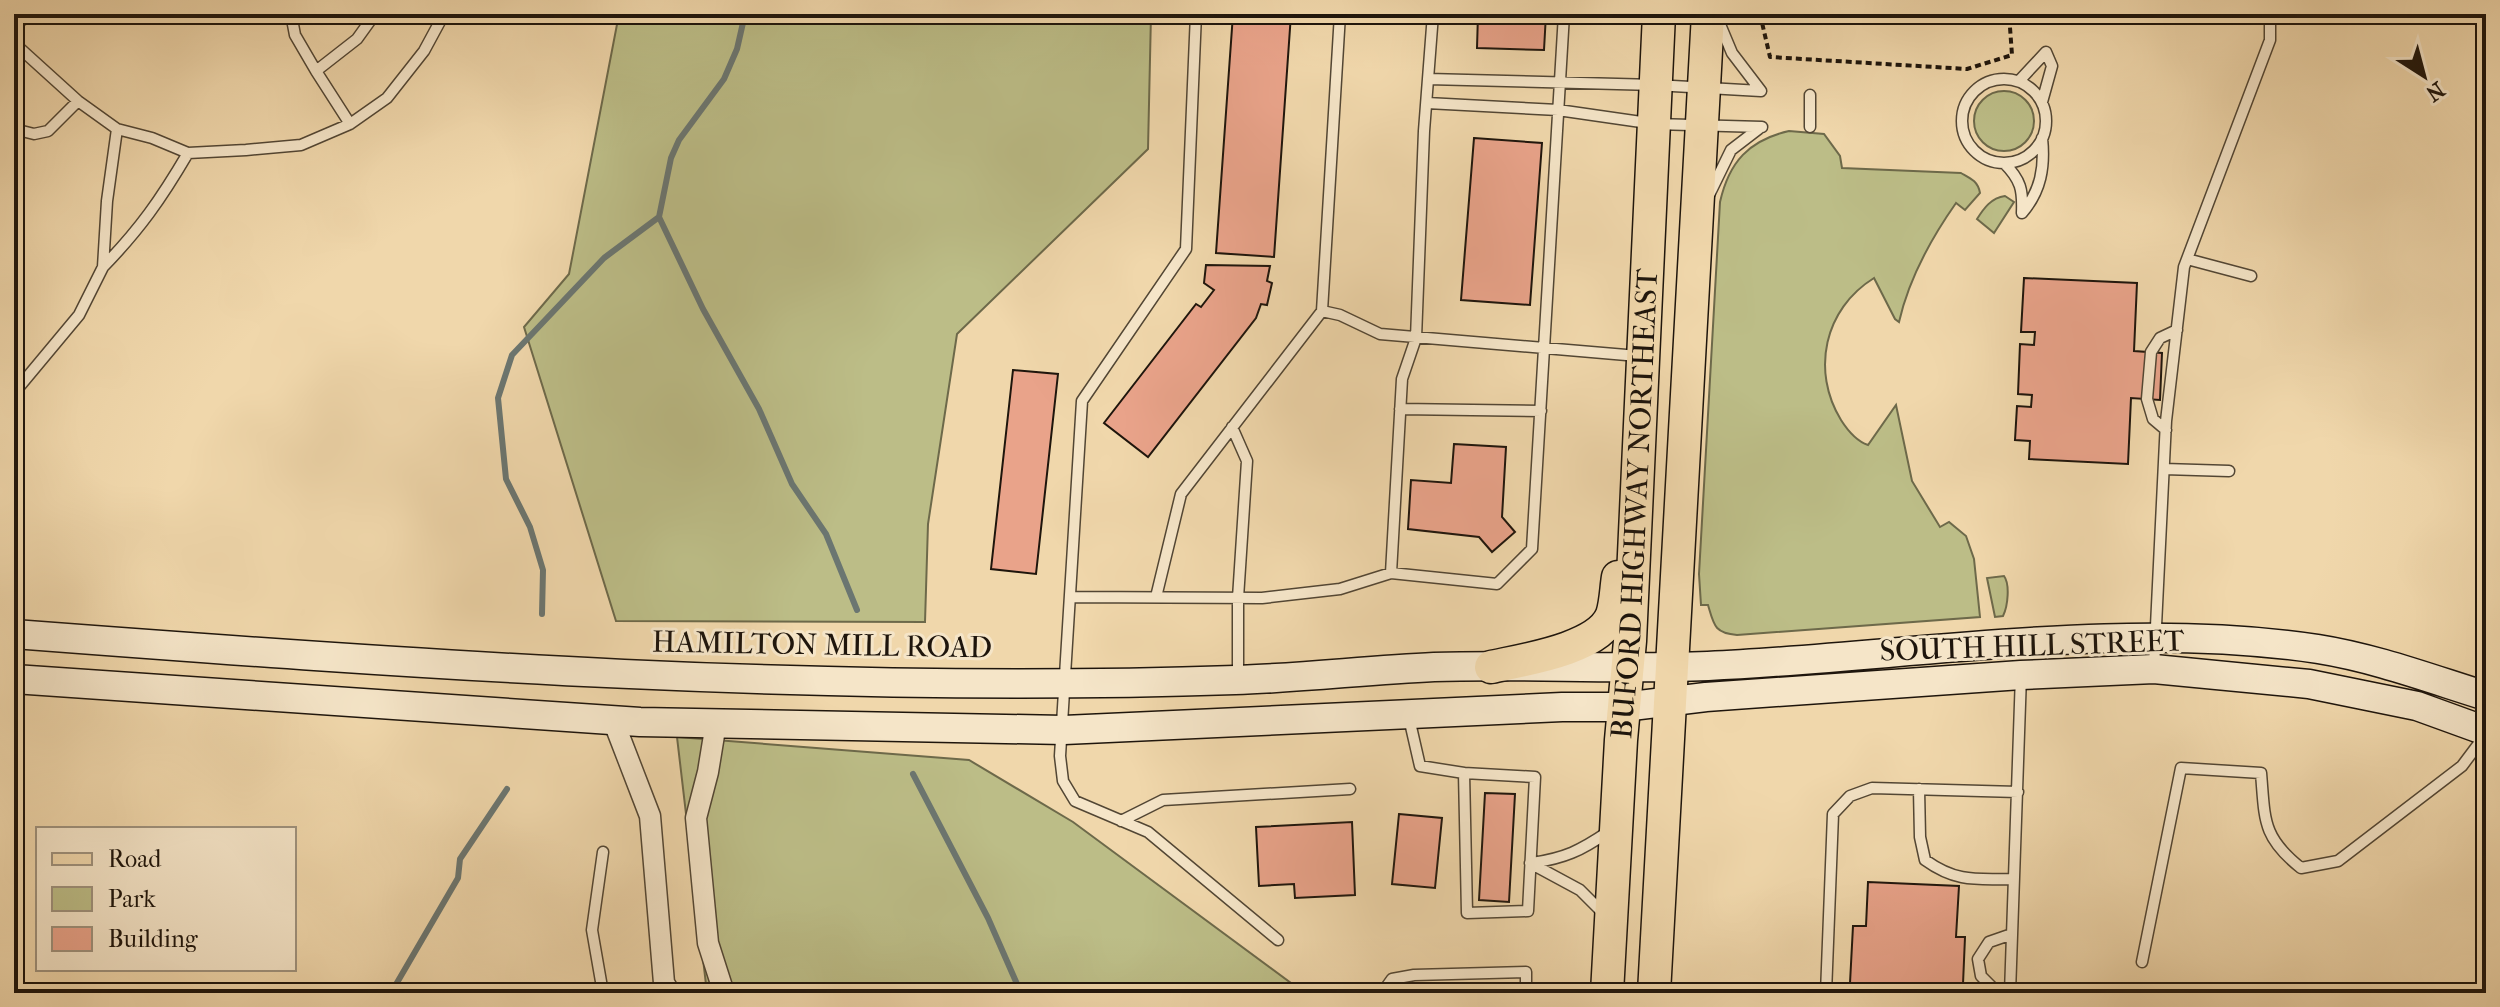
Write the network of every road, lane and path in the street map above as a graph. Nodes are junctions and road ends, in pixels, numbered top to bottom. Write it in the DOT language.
graph roads {
  1 [pos="34,14"];
  2 [pos="291,14"];
  3 [pos="375,14"];
  4 [pos="444,14"];
  5 [pos="1196,14"];
  6 [pos="1340,14"];
  7 [pos="1433,14"];
  8 [pos="1564,14"];
  9 [pos="1659,14"];
  10 [pos="1708,14"];
  11 [pos="1716,14"];
  12 [pos="1760,14"];
  13 [pos="2009,14"];
  14 [pos="2270,14"];
  15 [pos="14,24"];
  16 [pos="14,43"];
  17 [pos="316,71"];
  18 [pos="1428,79"];
  19 [pos="2019,81"];
  20 [pos="1560,84"];
  21 [pos="1655,85"];
  22 [pos="1703,88"];
  23 [pos="1810,95"];
  24 [pos="78,101"];
  25 [pos="2042,102"];
  26 [pos="1427,103"];
  27 [pos="1558,110"];
  28 [pos="350,124"];
  29 [pos="1655,124"];
  30 [pos="1701,125"];
  31 [pos="1810,127"];
  32 [pos="14,129"];
  33 [pos="117,129"];
  34 [pos="2042,138"];
  35 [pos="188,153"];
  36 [pos="2004,163"];
  37 [pos="1695,226"];
  38 [pos="2187,259"];
  39 [pos="103,267"];
  40 [pos="2251,276"];
  41 [pos="1322,311"];
  42 [pos="2177,330"];
  43 [pos="1416,338"];
  44 [pos="1544,348"];
  45 [pos="1644,357"];
  46 [pos="14,393"];
  47 [pos="1400,409"];
  48 [pos="1541,411"];
  49 [pos="1232,427"];
  50 [pos="2166,430"];
  51 [pos="2164,469"];
  52 [pos="2229,471"];
  53 [pos="1636,491"];
  54 [pos="1391,573"];
  55 [pos="1071,597"];
  56 [pos="1156,597"];
  57 [pos="1238,598"];
  58 [pos="14,634"];
  59 [pos="2156,638"];
  60 [pos="1673,666"];
  61 [pos="1491,667"];
  62 [pos="1629,669"];
  63 [pos="2154,669"];
  64 [pos="2021,675"];
  65 [pos="14,679"];
  66 [pos="1238,680"];
  67 [pos="1066,683"];
  68 [pos="2486,696"];
  69 [pos="1671,702"];
  70 [pos="1623,707"];
  71 [pos="1408,716"];
  72 [pos="613,720"];
  73 [pos="716,723"];
  74 [pos="1064,730"];
  75 [pos="2486,732"];
  76 [pos="1464,773"];
  77 [pos="1350,789"];
  78 [pos="1919,789"];
  79 [pos="2018,792"];
  80 [pos="1121,821"];
  81 [pos="1616,826"];
  82 [pos="603,852"];
  83 [pos="1530,863"];
  84 [pos="2014,879"];
  85 [pos="1610,922"];
  86 [pos="2012,934"];
  87 [pos="1278,940"];
  88 [pos="2142,962"];
  89 [pos="603,993"];
  90 [pos="670,993"];
  91 [pos="724,993"];
  92 [pos="1382,993"];
  93 [pos="1526,993"];
  94 [pos="1607,993"];
  95 [pos="1654,993"];
  96 [pos="1826,993"];
  97 [pos="1998,993"];
  98 [pos="2010,993"];
  1 -- 15 [label="lane"];
  2 -- 17 [label="lane"];
  3 -- 17 [label="lane"];
  4 -- 28 [label="lane"];
  5 -- 55 [label="lane"];
  6 -- 41 [label="lane"];
  7 -- 18 [label="lane"];
  8 -- 20 [label="lane"];
  9 -- 21 [label="main road, BUFORD HIGHWAY NORTHEAST"];
  10 -- 22 [label="main road, BUFORD HIGHWAY NORTHEAST"];
  11 -- 22 [label="lane"];
  12 -- 13 [label="path"];
  14 -- 38 [label="lane"];
  16 -- 24 [label="lane"];
  17 -- 28 [label="lane"];
  18 -- 20 [label="lane"];
  18 -- 26 [label="lane"];
  19 -- 25 [label="lane"];
  19 -- 25 [label="lane"];
  19 -- 36 [label="lane"];
  20 -- 21 [label="lane"];
  20 -- 27 [label="lane"];
  21 -- 22 [label="lane"];
  21 -- 29 [label="main road, BUFORD HIGHWAY NORTHEAST"];
  22 -- 30 [label="main road, BUFORD HIGHWAY NORTHEAST"];
  23 -- 31 [label="lane"];
  24 -- 32 [label="lane"];
  24 -- 33 [label="lane"];
  25 -- 34 [label="lane"];
  26 -- 27 [label="lane"];
  26 -- 43 [label="lane"];
  27 -- 29 [label="lane"];
  27 -- 44 [label="lane"];
  28 -- 35 [label="lane"];
  29 -- 30 [label="lane"];
  29 -- 45 [label="main road, BUFORD HIGHWAY NORTHEAST"];
  30 -- 37 [label="main road, BUFORD HIGHWAY NORTHEAST"];
  30 -- 37 [label="lane"];
  33 -- 35 [label="lane"];
  33 -- 39 [label="lane"];
  34 -- 36 [label="lane"];
  34 -- 36 [label="lane"];
  35 -- 39 [label="lane"];
  37 -- 60 [label="main road, BUFORD HIGHWAY NORTHEAST"];
  38 -- 40 [label="lane"];
  38 -- 42 [label="lane"];
  39 -- 46 [label="lane"];
  41 -- 43 [label="lane"];
  41 -- 49 [label="lane"];
  42 -- 50 [label="lane"];
  42 -- 50 [label="lane"];
  43 -- 44 [label="lane"];
  43 -- 47 [label="lane"];
  44 -- 45 [label="lane"];
  44 -- 48 [label="lane"];
  45 -- 53 [label="main road, BUFORD HIGHWAY NORTHEAST"];
  47 -- 48 [label="lane"];
  47 -- 54 [label="lane"];
  48 -- 54 [label="lane"];
  49 -- 56 [label="lane"];
  49 -- 57 [label="lane"];
  50 -- 51 [label="lane"];
  51 -- 52 [label="lane"];
  51 -- 59 [label="lane"];
  53 -- 61 [label="main road"];
  53 -- 62 [label="main road, BUFORD HIGHWAY NORTHEAST"];
  54 -- 57 [label="lane"];
  55 -- 56 [label="lane"];
  55 -- 67 [label="lane"];
  56 -- 57 [label="lane"];
  57 -- 66 [label="lane"];
  58 -- 67 [label="main road, HAMILTON MILL ROAD"];
  59 -- 60 [label="main road, SOUTH HILL STREET"];
  59 -- 63 [label="lane"];
  59 -- 68 [label="main road, SOUTH HILL STREET"];
  60 -- 62 [label="main road, SOUTH HILL STREET"];
  60 -- 69 [label="main road, BUFORD HIGHWAY NORTHEAST"];
  61 -- 62 [label="main road, HAMILTON MILL ROAD"];
  61 -- 66 [label="main road, HAMILTON MILL ROAD"];
  62 -- 70 [label="main road, BUFORD HIGHWAY NORTHEAST"];
  63 -- 64 [label="main road, SOUTH HILL STREET"];
  63 -- 75 [label="main road, SOUTH HILL STREET"];
  64 -- 69 [label="main road, SOUTH HILL STREET"];
  64 -- 79 [label="lane"];
  65 -- 72 [label="main road"];
  66 -- 67 [label="main road, HAMILTON MILL ROAD"];
  67 -- 74 [label="lane"];
  69 -- 70 [label="main road, SOUTH HILL STREET"];
  69 -- 95 [label="main road, BUFORD HIGHWAY NORTHEAST"];
  70 -- 71 [label="main road"];
  70 -- 81 [label="main road, BUFORD HIGHWAY NORTHEAST"];
  71 -- 74 [label="main road"];
  71 -- 76 [label="lane"];
  72 -- 73 [label="main road"];
  72 -- 90 [label="street"];
  73 -- 74 [label="main road"];
  73 -- 91 [label="street"];
  74 -- 80 [label="lane"];
  75 -- 88 [label="lane"];
  76 -- 83 [label="lane"];
  76 -- 83 [label="lane"];
  77 -- 80 [label="lane"];
  78 -- 79 [label="lane"];
  78 -- 84 [label="lane"];
  78 -- 96 [label="lane"];
  79 -- 84 [label="lane"];
  80 -- 87 [label="lane"];
  81 -- 83 [label="lane"];
  81 -- 85 [label="main road, BUFORD HIGHWAY NORTHEAST"];
  82 -- 89 [label="lane"];
  83 -- 85 [label="lane"];
  84 -- 86 [label="lane"];
  85 -- 94 [label="main road, BUFORD HIGHWAY NORTHEAST"];
  86 -- 97 [label="lane"];
  86 -- 98 [label="lane"];
  92 -- 93 [label="lane"];
}
